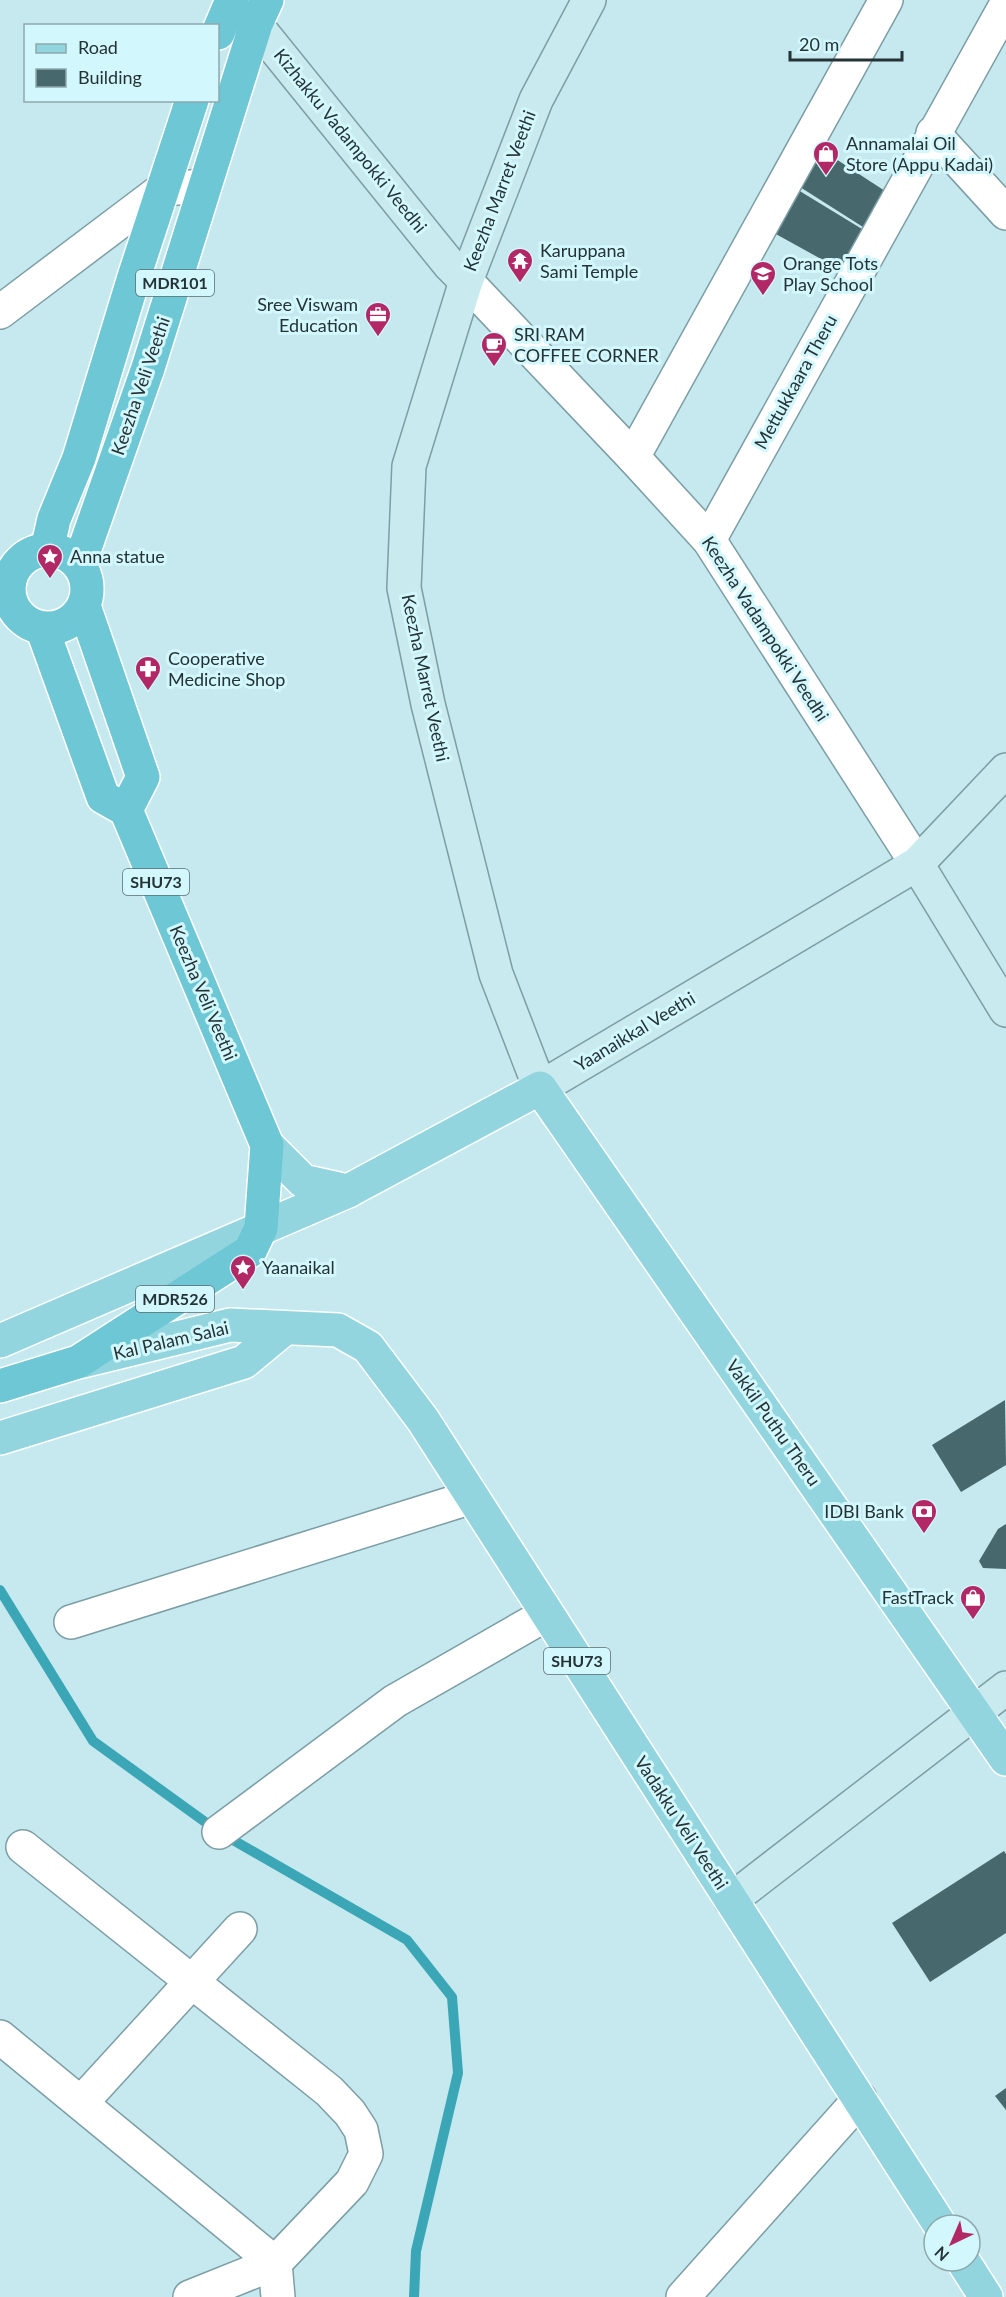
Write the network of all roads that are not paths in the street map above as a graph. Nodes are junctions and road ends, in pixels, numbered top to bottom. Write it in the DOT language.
graph roads {
  1 [pos="589,0"];
  2 [pos="886,0"];
  3 [pos="1006,5"];
  4 [pos="248,6"];
  5 [pos="219,32"];
  6 [pos="191,102"];
  7 [pos="933,133"];
  8 [pos="206,186"];
  9 [pos="163,189"];
  10 [pos="1006,213"];
  11 [pos="466,281"];
  12 [pos="0,312"];
  13 [pos="633,457"];
  14 [pos="709,540"];
  15 [pos="47,550"];
  16 [pos="79,565"];
  17 [pos="7,573"];
  18 [pos="84,606"];
  19 [pos="21,623"];
  20 [pos="1006,770"];
  21 [pos="126,810"];
  22 [pos="916,864"];
  23 [pos="1006,1010"];
  24 [pos="540,1088"];
  25 [pos="267,1145"];
  26 [pos="348,1191"];
  27 [pos="261,1228"];
  28 [pos="285,1328"];
  29 [pos="0,1341"];
  30 [pos="368,1347"];
  31 [pos="78,1362"];
  32 [pos="0,1386"];
  33 [pos="0,1438"];
  34 [pos="472,1497"];
  35 [pos="547,1614"];
  36 [pos="71,1622"];
  37 [pos="1006,1688"];
  38 [pos="975,1714"];
  39 [pos="1006,1758"];
  40 [pos="219,1832"];
  41 [pos="23,1847"];
  42 [pos="731,1900"];
  43 [pos="240,1929"];
  44 [pos="191,1982"];
  45 [pos="0,2037"];
  46 [pos="860,2099"];
  47 [pos="81,2103"];
  48 [pos="932,2213"];
  49 [pos="276,2263"];
  50 [pos="971,2273"];
  51 [pos="690,2294"];
  52 [pos="190,2297"];
  53 [pos="278,2297"];
  54 [pos="986,2297"];
  1 -- 11 [label="main road, Keezha Marret Veethi"];
  2 -- 13 [label="street"];
  3 -- 7 [label="street, Mettukkaara Theru"];
  4 -- 5 [label="highway"];
  4 -- 8 [label="highway, Keezha Veli Veethi / MDR101"];
  4 -- 11 [label="main road, Kizhakku Vadampokki Veedhi"];
  6 -- 9 [label="highway, Keezha Veli Veethi / MDR101"];
  7 -- 10 [label="street"];
  7 -- 14 [label="street, Mettukkaara Theru"];
  8 -- 9 [label="street"];
  8 -- 16 [label="highway, Keezha Veli Veethi / MDR101"];
  9 -- 12 [label="street"];
  9 -- 15 [label="highway, Keezha Veli Veethi / MDR101"];
  11 -- 13 [label="street, Keezha Vadampokki Veedhi"];
  11 -- 24 [label="main road, Keezha Marret Veethi"];
  13 -- 14 [label="street, Keezha Vadampokki Veedhi"];
  14 -- 22 [label="street, Keezha Vadampokki Veedhi"];
  15 -- 16 [label="highway"];
  15 -- 17 [label="highway"];
  16 -- 18 [label="highway"];
  17 -- 19 [label="highway"];
  18 -- 19 [label="highway"];
  18 -- 21 [label="highway"];
  19 -- 21 [label="highway"];
  20 -- 22 [label="main road, Yaanaikkal Veethi"];
  21 -- 25 [label="highway, Keezha Veli Veethi / SHU73"];
  22 -- 23 [label="main road"];
  22 -- 24 [label="main road, Yaanaikkal Veethi"];
  24 -- 26 [label="main road, Yaanaikkal Veethi"];
  24 -- 38 [label="main road, Vakkil Puthu Theru"];
  25 -- 26 [label="main road, Keezha Veli Veethi / SHU73"];
  25 -- 27 [label="highway, MDR526"];
  26 -- 27 [label="main road, Yaanaikkal Veethi"];
  27 -- 29 [label="main road, Yaanaikkal Veethi"];
  27 -- 31 [label="highway, Kal Palam Salai / MDR526"];
  28 -- 30 [label="main road, Kal Palam Salai / MDR526"];
  28 -- 31 [label="main road, Kal Palam Salai / MDR526"];
  28 -- 33 [label="main road"];
  30 -- 34 [label="main road, Vadakku Veli Veethi / SHU73"];
  31 -- 32 [label="highway, Kal Palam Salai / MDR526"];
  34 -- 35 [label="main road, Vadakku Veli Veethi / SHU73"];
  34 -- 36 [label="street"];
  35 -- 40 [label="street"];
  35 -- 42 [label="main road, Vadakku Veli Veethi / SHU73"];
  37 -- 38 [label="main road"];
  38 -- 39 [label="main road, Vakkil Puthu Theru"];
  38 -- 42 [label="main road"];
  41 -- 44 [label="street"];
  42 -- 46 [label="main road, Vadakku Veli Veethi / SHU73"];
  43 -- 44 [label="street"];
  44 -- 47 [label="street"];
  44 -- 49 [label="street"];
  45 -- 47 [label="street"];
  46 -- 48 [label="main road, Vadakku Veli Veethi / SHU73"];
  46 -- 51 [label="street"];
  47 -- 49 [label="street"];
  49 -- 52 [label="street"];
  49 -- 53 [label="street"];
  50 -- 54 [label="main road"];
}
